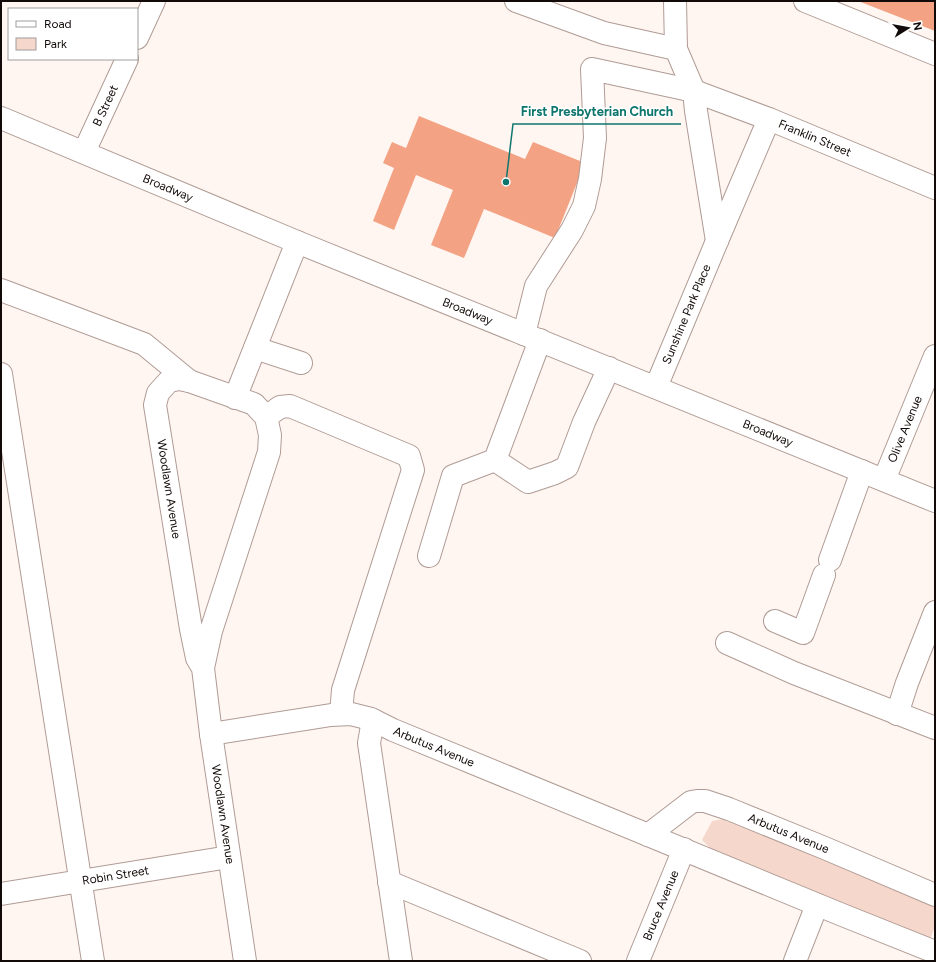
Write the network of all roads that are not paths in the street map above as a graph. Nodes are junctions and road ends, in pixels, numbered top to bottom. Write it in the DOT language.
graph roads {
  1 [pos="154,1"];
  2 [pos="516,1"];
  3 [pos="675,1"];
  4 [pos="805,1"];
  5 [pos="138,36"];
  6 [pos="676,49"];
  7 [pos="935,54"];
  8 [pos="127,60"];
  9 [pos="694,91"];
  10 [pos="1,118"];
  11 [pos="769,120"];
  12 [pos="84,152"];
  13 [pos="935,188"];
  14 [pos="717,241"];
  15 [pos="297,242"];
  16 [pos="1,290"];
  17 [pos="532,337"];
  18 [pos="255,348"];
  19 [pos="935,356"];
  20 [pos="301,363"];
  21 [pos="609,368"];
  22 [pos="1,374"];
  23 [pos="189,381"];
  24 [pos="656,387"];
  25 [pos="235,398"];
  26 [pos="266,417"];
  27 [pos="495,460"];
  28 [pos="862,471"];
  29 [pos="884,480"];
  30 [pos="935,501"];
  31 [pos="429,556"];
  32 [pos="935,612"];
  33 [pos="775,621"];
  34 [pos="727,643"];
  35 [pos="203,668"];
  36 [pos="341,714"];
  37 [pos="897,714"];
  38 [pos="373,720"];
  39 [pos="935,728"];
  40 [pos="211,734"];
  41 [pos="648,835"];
  42 [pos="684,850"];
  43 [pos="229,857"];
  44 [pos="81,881"];
  45 [pos="389,882"];
  46 [pos="1,894"];
  47 [pos="935,895"];
  48 [pos="818,905"];
  49 [pos="935,952"];
  50 [pos="93,961"];
  51 [pos="245,961"];
  52 [pos="401,961"];
  53 [pos="580,961"];
  54 [pos="638,961"];
  55 [pos="795,961"];
  1 -- 5 [label="street"];
  2 -- 6 [label="street"];
  3 -- 6 [label="street"];
  4 -- 7 [label="street"];
  6 -- 9 [label="street"];
  8 -- 12 [label="street, B Street"];
  9 -- 11 [label="street, Franklin Street"];
  9 -- 14 [label="street"];
  9 -- 17 [label="street, Franklin Street"];
  10 -- 12 [label="street, Broadway"];
  11 -- 13 [label="street, Franklin Street"];
  11 -- 14 [label="street, Sunshine Park Place"];
  12 -- 15 [label="street, Broadway"];
  14 -- 24 [label="street, Sunshine Park Place"];
  15 -- 17 [label="street, Broadway"];
  15 -- 18 [label="street"];
  16 -- 23 [label="street"];
  17 -- 21 [label="street, Broadway"];
  17 -- 27 [label="street"];
  18 -- 20 [label="street"];
  18 -- 25 [label="street"];
  19 -- 29 [label="street, Olive Avenue"];
  21 -- 24 [label="street, Broadway"];
  21 -- 27 [label="street"];
  22 -- 44 [label="street"];
  23 -- 25 [label="street, Woodlawn Avenue"];
  23 -- 35 [label="street, Woodlawn Avenue"];
  24 -- 28 [label="street, Broadway"];
  25 -- 26 [label="street, Woodlawn Avenue"];
  26 -- 35 [label="street, Woodlawn Avenue"];
  26 -- 36 [label="street"];
  27 -- 31 [label="street"];
  28 -- 29 [label="street, Broadway"];
  28 -- 33 [label="street"];
  29 -- 30 [label="street, Broadway"];
  32 -- 37 [label="street"];
  34 -- 37 [label="street"];
  35 -- 40 [label="street, Woodlawn Avenue"];
  36 -- 38 [label="street, Arbutus Avenue"];
  36 -- 40 [label="street, Arbutus Avenue"];
  37 -- 39 [label="street"];
  38 -- 41 [label="street, Arbutus Avenue"];
  38 -- 45 [label="street"];
  40 -- 43 [label="street, Woodlawn Avenue"];
  41 -- 42 [label="street, Arbutus Avenue"];
  41 -- 47 [label="street, Arbutus Avenue"];
  42 -- 48 [label="street, Arbutus Avenue"];
  42 -- 54 [label="street, Bruce Avenue"];
  43 -- 44 [label="street, Robin Street"];
  43 -- 51 [label="street, Woodlawn Avenue"];
  44 -- 46 [label="street, Robin Street"];
  44 -- 50 [label="street"];
  45 -- 52 [label="street"];
  45 -- 53 [label="street"];
  48 -- 49 [label="street, Arbutus Avenue"];
  48 -- 55 [label="street"];
}
